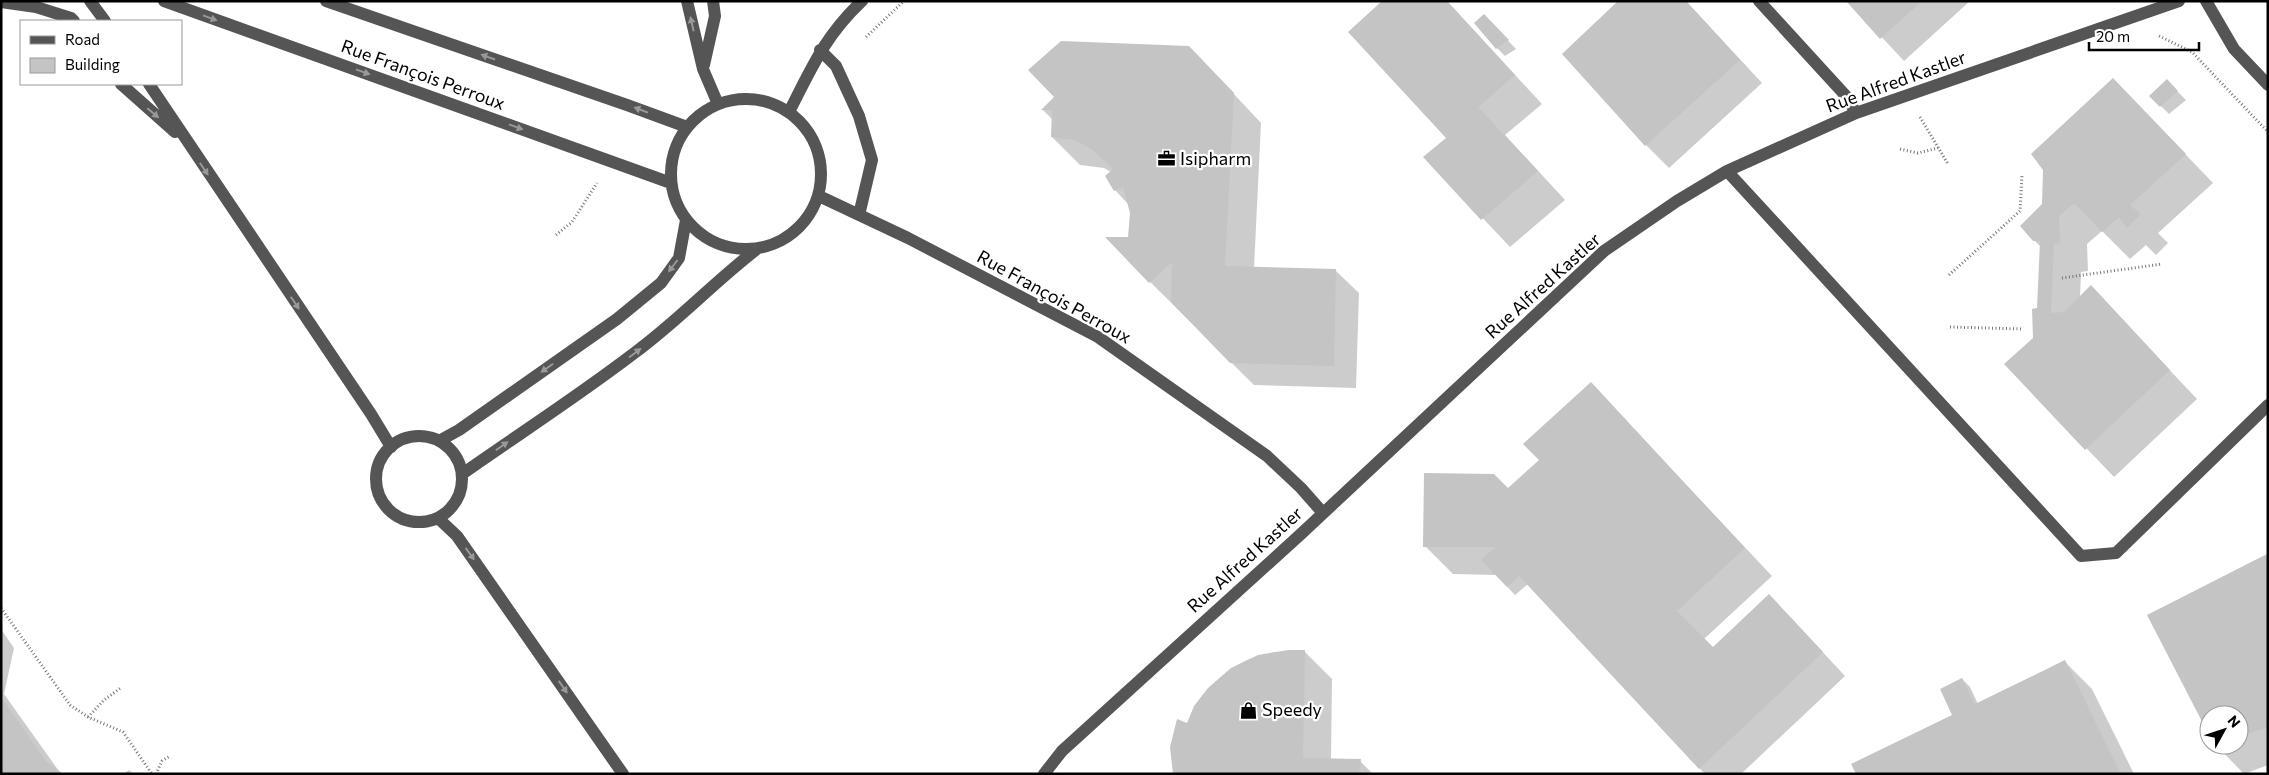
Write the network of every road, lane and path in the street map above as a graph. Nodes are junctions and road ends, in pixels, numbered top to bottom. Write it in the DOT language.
graph roads {
  1 [pos="90,1"];
  2 [pos="164,1"];
  3 [pos="326,1"];
  4 [pos="687,1"];
  5 [pos="713,1"];
  6 [pos="862,1"];
  7 [pos="1759,1"];
  8 [pos="2179,1"];
  9 [pos="2206,1"];
  10 [pos="1,2"];
  11 [pos="2143,14"];
  12 [pos="72,20"];
  13 [pos="104,20"];
  14 [pos="820,50"];
  15 [pos="703,69"];
  16 [pos="122,85"];
  17 [pos="150,85"];
  18 [pos="2268,85"];
  19 [pos="1907,95"];
  20 [pos="718,104"];
  21 [pos="790,112"];
  22 [pos="1856,113"];
  23 [pos="687,127"];
  24 [pos="2268,132"];
  25 [pos="185,140"];
  26 [pos="1938,148"];
  27 [pos="1900,150"];
  28 [pos="1948,164"];
  29 [pos="1727,171"];
  30 [pos="2022,175"];
  31 [pos="600,179"];
  32 [pos="671,183"];
  33 [pos="819,196"];
  34 [pos="859,215"];
  35 [pos="686,220"];
  36 [pos="556,236"];
  37 [pos="757,249"];
  38 [pos="2162,264"];
  39 [pos="1950,274"];
  40 [pos="2062,278"];
  41 [pos="1950,327"];
  42 [pos="2023,329"];
  43 [pos="2268,406"];
  44 [pos="439,441"];
  45 [pos="390,447"];
  46 [pos="462,474"];
  47 [pos="1322,513"];
  48 [pos="438,518"];
  49 [pos="1,608"];
  50 [pos="122,687"];
  51 [pos="88,717"];
  52 [pos="170,756"];
  53 [pos="152,774"];
  54 [pos="156,774"];
  55 [pos="623,774"];
  56 [pos="1044,774"];
  1 -- 13 [label="street"];
  2 -- 32 [label="street, Rue François Perroux, one-way"];
  23 -- 3 [label="street, Rue François Perroux, one-way"];
  15 -- 4 [label="street, one-way"];
  5 -- 15 [label="street"];
  6 -- 14 [label="street"];
  7 -- 22 [label="street"];
  8 -- 11 [label="street, Rue Alfred Kastler"];
  9 -- 18 [label="street"];
  10 -- 12 [label="street"];
  11 -- 19 [label="street, Rue Alfred Kastler"];
  11 -- 24 [label="path"];
  14 -- 21 [label="street"];
  14 -- 34 [label="street"];
  15 -- 20 [label="street"];
  16 -- 25 [label="street, one-way"];
  17 -- 25 [label="street"];
  19 -- 22 [label="street, Rue Alfred Kastler"];
  19 -- 26 [label="path"];
  20 -- 21 [label="street"];
  20 -- 23 [label="street"];
  21 -- 33 [label="street"];
  22 -- 29 [label="street, Rue Alfred Kastler"];
  23 -- 32 [label="street"];
  25 -- 45 [label="street, one-way"];
  26 -- 27 [label="path"];
  26 -- 28 [label="path"];
  29 -- 43 [label="street"];
  29 -- 47 [label="street, Rue Alfred Kastler"];
  30 -- 39 [label="path"];
  31 -- 36 [label="path"];
  32 -- 35 [label="street"];
  33 -- 34 [label="street, Rue François Perroux"];
  33 -- 37 [label="street"];
  34 -- 47 [label="street, Rue François Perroux"];
  35 -- 37 [label="street"];
  35 -- 44 [label="street, one-way"];
  46 -- 37 [label="street, one-way"];
  38 -- 40 [label="path"];
  41 -- 42 [label="path"];
  44 -- 45 [label="street"];
  44 -- 46 [label="street"];
  45 -- 48 [label="street"];
  46 -- 48 [label="street"];
  47 -- 56 [label="street, Rue Alfred Kastler"];
  48 -- 55 [label="street, one-way"];
  49 -- 51 [label="path"];
  50 -- 51 [label="path"];
  51 -- 53 [label="path"];
  52 -- 54 [label="path"];
}
